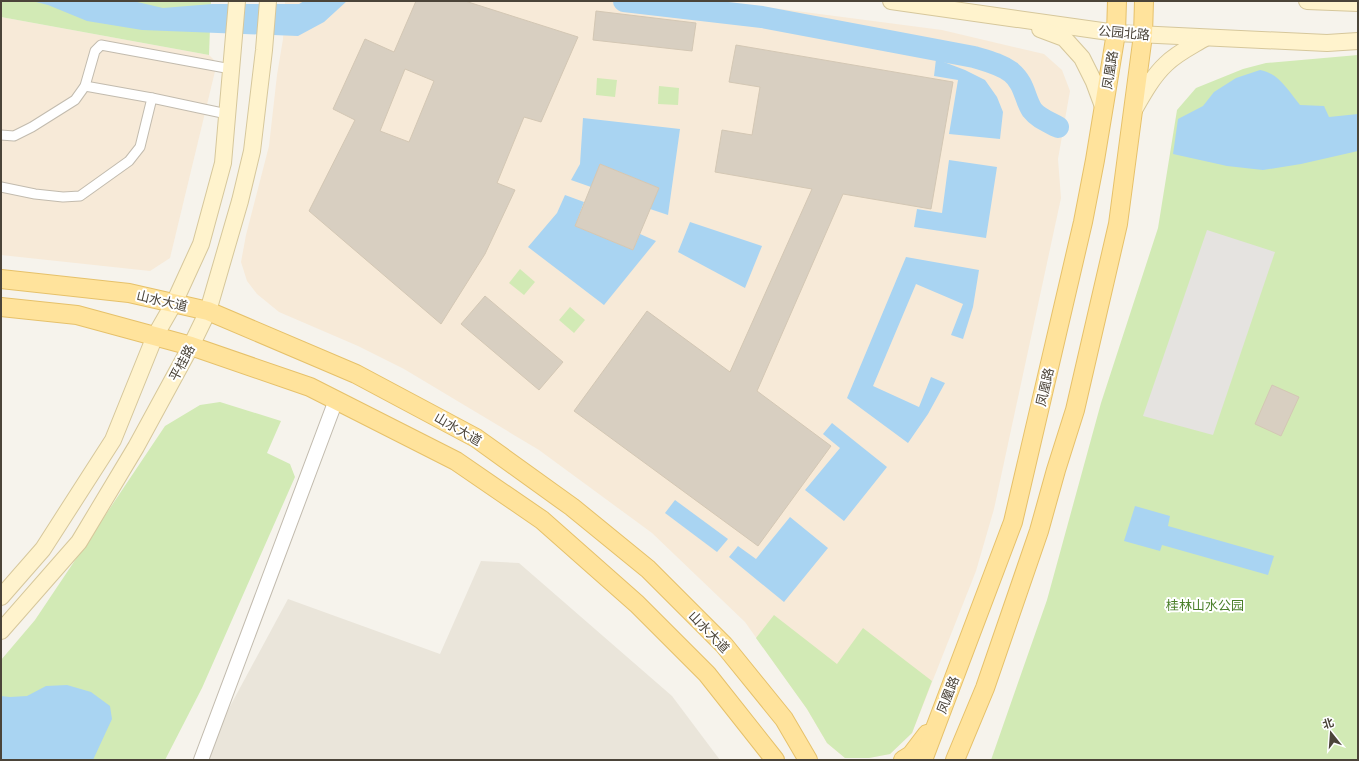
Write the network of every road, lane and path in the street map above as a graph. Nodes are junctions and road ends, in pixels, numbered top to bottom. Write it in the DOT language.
graph roads {
  1 [pos="237,1"];
  2 [pos="268,1"];
  3 [pos="891,1"];
  4 [pos="1116,1"];
  5 [pos="1144,1"];
  6 [pos="1307,1"];
  7 [pos="1358,3"];
  8 [pos="1014,19"];
  9 [pos="1116,33"];
  10 [pos="1143,35"];
  11 [pos="1205,38"];
  12 [pos="1358,41"];
  13 [pos="231,69"];
  14 [pos="85,86"];
  15 [pos="152,98"];
  16 [pos="1104,109"];
  17 [pos="1133,113"];
  18 [pos="227,114"];
  19 [pos="1,135"];
  20 [pos="1,187"];
  21 [pos="1,279"];
  22 [pos="174,303"];
  23 [pos="1,307"];
  24 [pos="208,311"];
  25 [pos="155,336"];
  26 [pos="191,346"];
  27 [pos="336,400"];
  28 [pos="1,597"];
  29 [pos="1,631"];
  30 [pos="940,716"];
  31 [pos="795,738"];
  32 [pos="201,760"];
  33 [pos="775,760"];
  34 [pos="808,760"];
  35 [pos="823,760"];
  36 [pos="903,760"];
  37 [pos="923,760"];
  38 [pos="955,760"];
  1 -- 13 [label="main road"];
  2 -- 24 [label="main road, 平桂路"];
  3 -- 8 [label="main road, 公园北路"];
  4 -- 9 [label="main road, 凤凰路"];
  5 -- 10 [label="main road"];
  6 -- 7 [label="main road"];
  8 -- 9 [label="main road, 公园北路"];
  8 -- 16 [label="main road"];
  9 -- 10 [label="main road, 公园北路"];
  9 -- 16 [label="main road, 凤凰路"];
  10 -- 11 [label="main road, 公园北路"];
  10 -- 17 [label="main road"];
  11 -- 12 [label="main road, 公园北路"];
  11 -- 17 [label="main road"];
  13 -- 14 [label="street"];
  13 -- 18 [label="main road"];
  14 -- 15 [label="street"];
  14 -- 19 [label="street"];
  15 -- 18 [label="street"];
  15 -- 20 [label="street"];
  16 -- 30 [label="main road, 凤凰路"];
  17 -- 38 [label="main road"];
  18 -- 22 [label="main road"];
  21 -- 22 [label="main road, 山水大道"];
  22 -- 24 [label="main road, 山水大道"];
  22 -- 25 [label="main road"];
  23 -- 25 [label="main road"];
  24 -- 26 [label="main road, 平桂路"];
  24 -- 31 [label="main road, 山水大道"];
  25 -- 26 [label="main road"];
  25 -- 28 [label="main road"];
  26 -- 27 [label="main road"];
  26 -- 29 [label="main road, 平桂路"];
  27 -- 32 [label="street"];
  27 -- 33 [label="main road"];
  30 -- 36 [label="main road"];
  30 -- 37 [label="main road, 凤凰路"];
  31 -- 34 [label="main road, 山水大道"];
  31 -- 35 [label="main road"];
}
